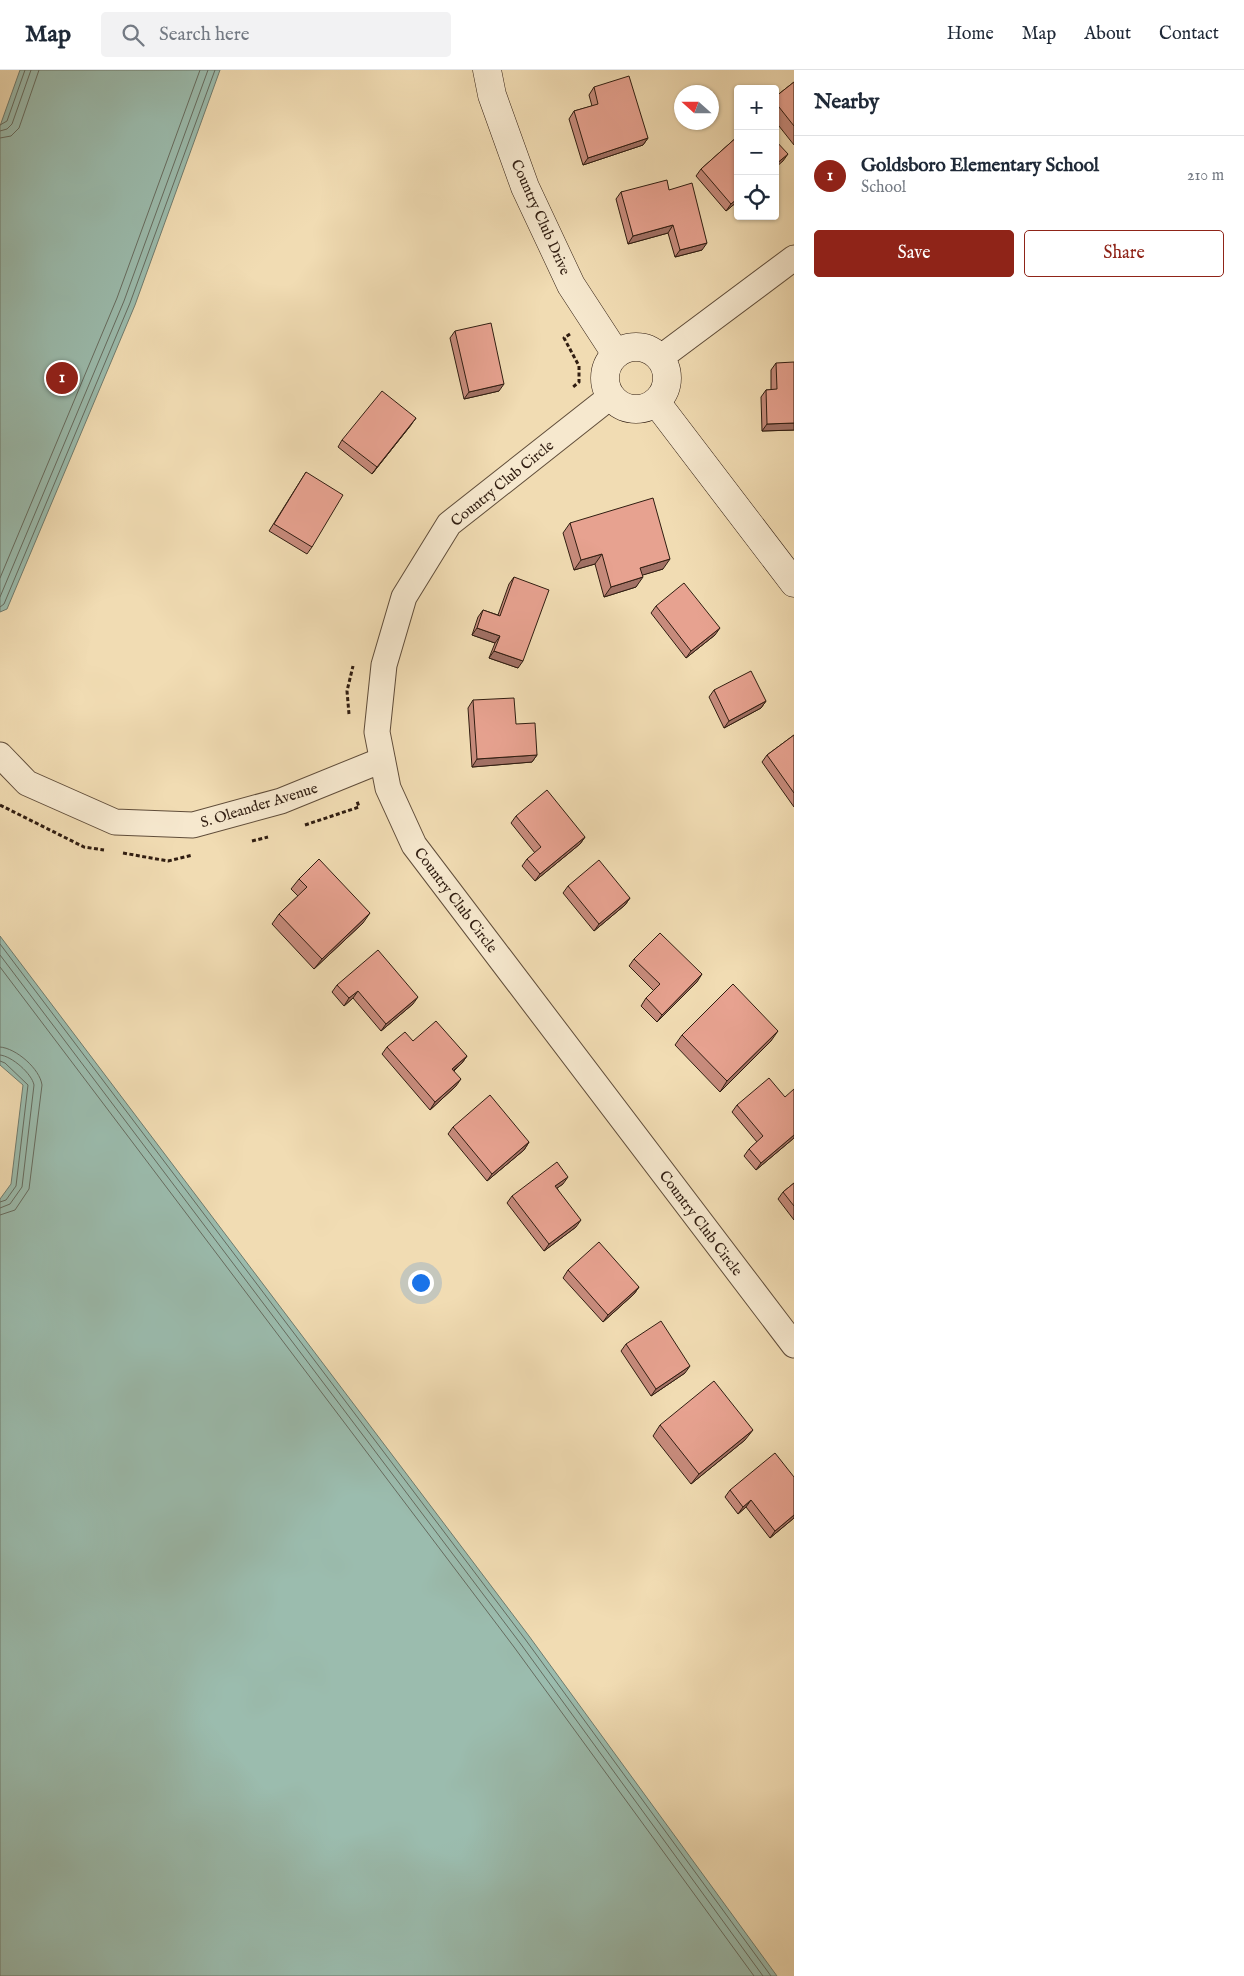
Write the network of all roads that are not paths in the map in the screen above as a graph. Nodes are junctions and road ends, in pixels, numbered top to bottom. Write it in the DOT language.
graph roads {
  1 [pos="487,70"];
  2 [pos="794,258"];
  3 [pos="616,354"];
  4 [pos="660,358"];
  5 [pos="610,397"];
  6 [pos="656,402"];
  7 [pos="794,583"];
  8 [pos="0,755"];
  9 [pos="382,760"];
  10 [pos="794,1345"];
  1 -- 3 [label="street, Country Club Drive"];
  2 -- 4 [label="street"];
  3 -- 4 [label="street"];
  3 -- 5 [label="street"];
  4 -- 6 [label="street"];
  5 -- 6 [label="street"];
  5 -- 9 [label="street, Country Club Circle"];
  6 -- 7 [label="street"];
  8 -- 9 [label="street, S. Oleander Avenue"];
  9 -- 10 [label="street, Country Club Circle"];
}
